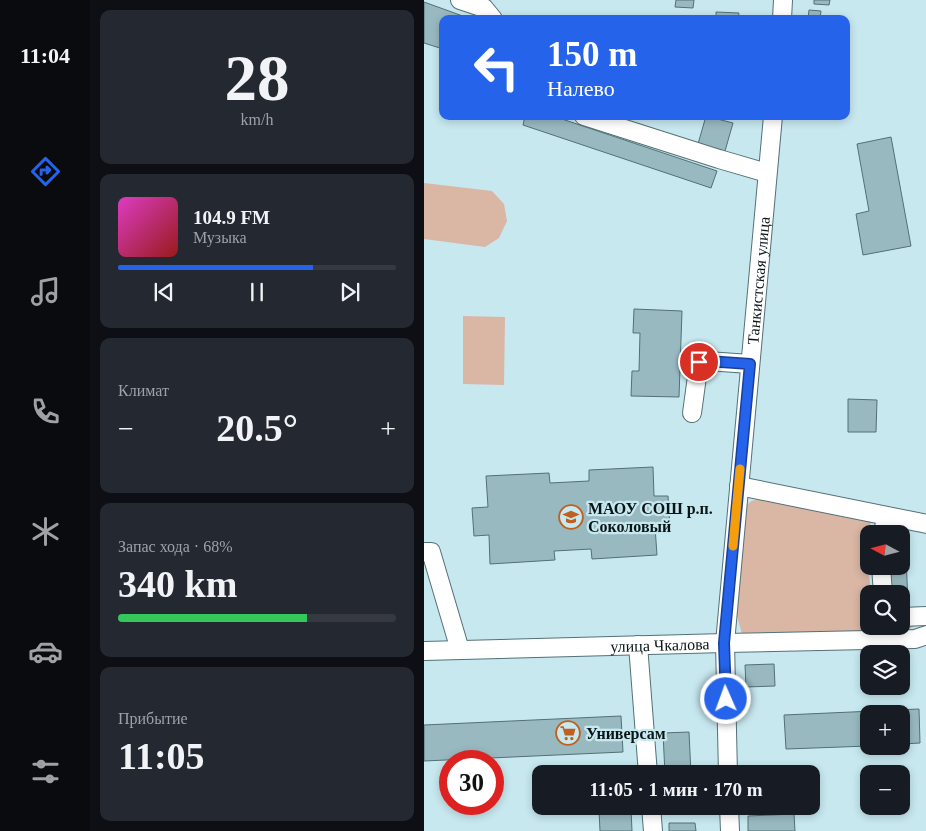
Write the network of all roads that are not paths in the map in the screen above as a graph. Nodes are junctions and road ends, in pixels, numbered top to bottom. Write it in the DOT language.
graph roads {
  1 [pos="460,0"];
  2 [pos="783,0"];
  3 [pos="490,15"];
  4 [pos="782,15"];
  5 [pos="597,120"];
  6 [pos="773,120"];
  7 [pos="768,173"];
  8 [pos="750,364"];
  9 [pos="692,413"];
  10 [pos="739,486"];
  11 [pos="887,516"];
  12 [pos="926,524"];
  13 [pos="884,525"];
  14 [pos="424,552"];
  15 [pos="926,616"];
  16 [pos="910,617"];
  17 [pos="926,636"];
  18 [pos="724,643"];
  19 [pos="638,645"];
  20 [pos="460,650"];
  21 [pos="424,651"];
  22 [pos="647,765"];
  23 [pos="728,765"];
  24 [pos="652,815"];
  25 [pos="729,815"];
  26 [pos="653,831"];
  27 [pos="730,831"];
  1 -- 3 [label="street"];
  2 -- 4 [label="street"];
  5 -- 7 [label="street"];
  6 -- 7 [label="street, Танкистская улица"];
  7 -- 8 [label="street, Танкистская улица"];
  8 -- 9 [label="street"];
  8 -- 10 [label="street, Танкистская улица"];
  10 -- 11 [label="street"];
  10 -- 18 [label="street, Танкистская улица"];
  11 -- 12 [label="street"];
  11 -- 13 [label="street"];
  14 -- 20 [label="street"];
  15 -- 16 [label="street"];
  17 -- 18 [label="street, улица Чкалова"];
  18 -- 19 [label="street, улица Чкалова"];
  18 -- 23 [label="street, Танкистская улица"];
  19 -- 20 [label="street, улица Чкалова"];
  19 -- 22 [label="street"];
  20 -- 21 [label="street, улица Чкалова"];
  24 -- 26 [label="street"];
  25 -- 27 [label="street"];
}
